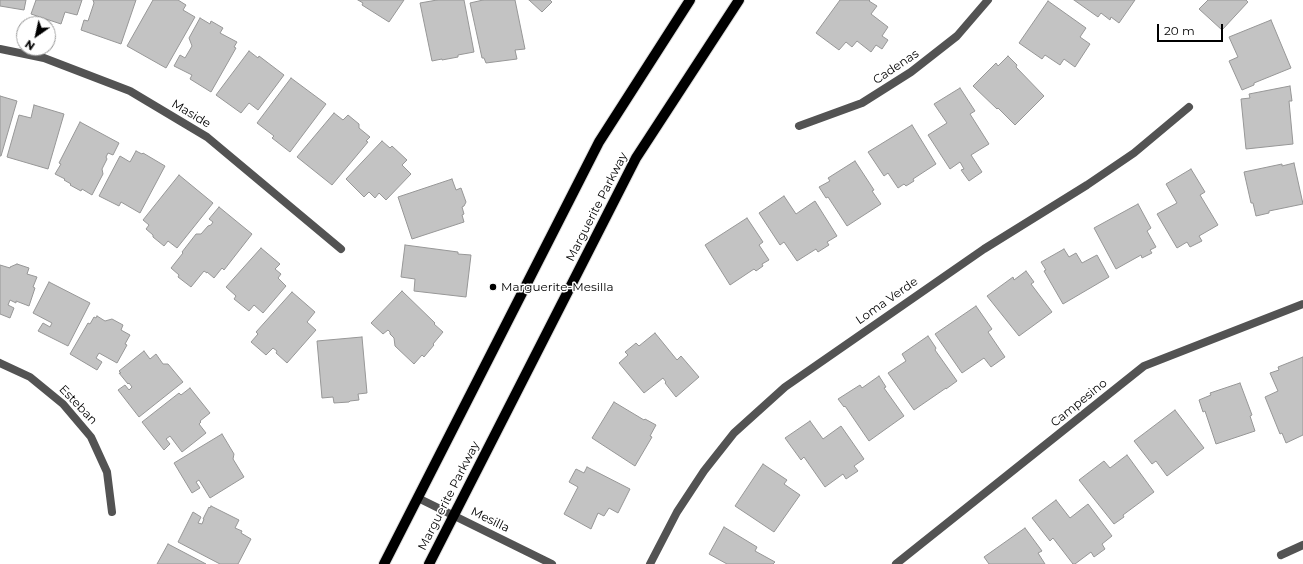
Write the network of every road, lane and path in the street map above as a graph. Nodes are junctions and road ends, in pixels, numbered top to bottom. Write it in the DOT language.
graph roads {
  1 [pos="690,0"];
  2 [pos="739,0"];
  3 [pos="988,0"];
  4 [pos="0,49"];
  5 [pos="1188,108"];
  6 [pos="799,126"];
  7 [pos="342,249"];
  8 [pos="1303,304"];
  9 [pos="0,363"];
  10 [pos="418,498"];
  11 [pos="112,512"];
  12 [pos="454,516"];
  13 [pos="1303,545"];
  14 [pos="1281,555"];
  15 [pos="384,564"];
  16 [pos="429,564"];
  17 [pos="552,564"];
  18 [pos="650,564"];
  19 [pos="896,564"];
  1 -- 10 [label="main road"];
  2 -- 12 [label="main road, Marguerite Parkway"];
  3 -- 6 [label="street, Cadenas"];
  4 -- 7 [label="street, Maside"];
  5 -- 18 [label="street, Loma Verde"];
  8 -- 19 [label="street, Campesino"];
  9 -- 11 [label="street, Esteban"];
  10 -- 12 [label="street, Mesilla"];
  10 -- 15 [label="main road"];
  12 -- 16 [label="main road, Marguerite Parkway"];
  12 -- 17 [label="street, Mesilla"];
  13 -- 14 [label="street"];
}
